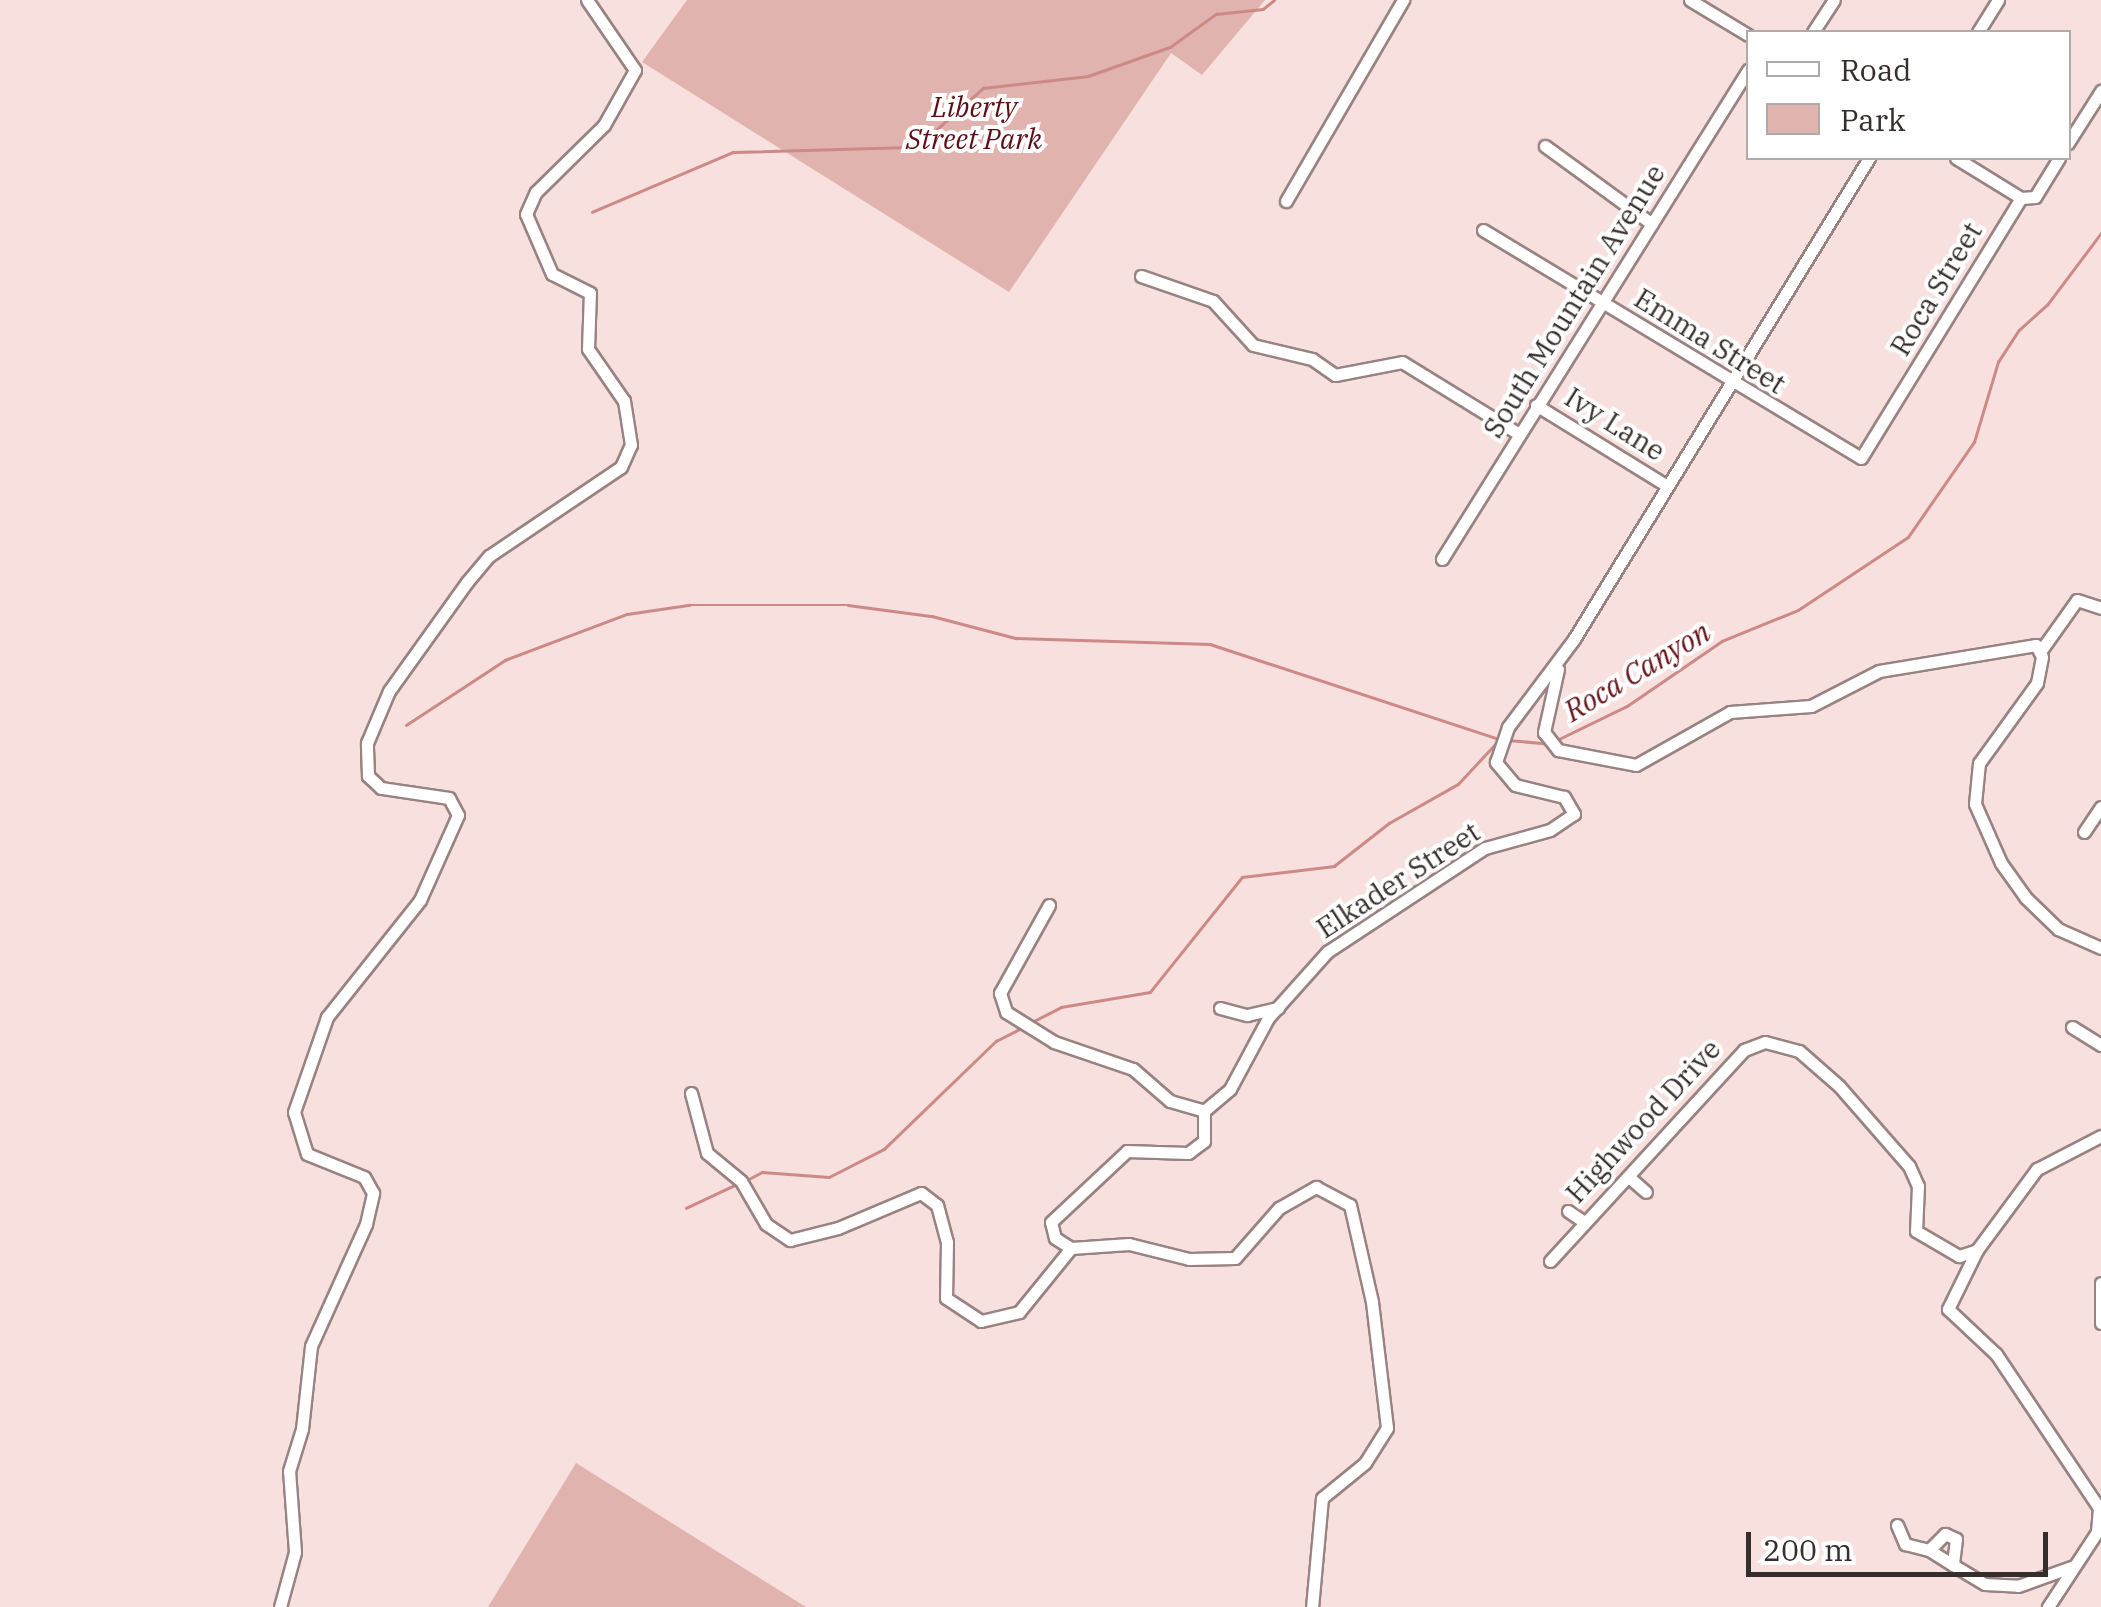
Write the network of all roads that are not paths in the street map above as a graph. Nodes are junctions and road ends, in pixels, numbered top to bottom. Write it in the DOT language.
graph roads {
  1 [pos="588,0"];
  2 [pos="1402,0"];
  3 [pos="1690,0"];
  4 [pos="1834,0"];
  5 [pos="1998,0"];
  6 [pos="1815,30"];
  7 [pos="1979,30"];
  8 [pos="1746,33"];
  9 [pos="1746,73"];
  10 [pos="2101,91"];
  11 [pos="2071,138"];
  12 [pos="1545,146"];
  13 [pos="1869,160"];
  14 [pos="1959,160"];
  15 [pos="2058,160"];
  16 [pos="2021,198"];
  17 [pos="1286,201"];
  18 [pos="1652,224"];
  19 [pos="1482,230"];
  20 [pos="1141,276"];
  21 [pos="1600,302"];
  22 [pos="1731,384"];
  23 [pos="1536,405"];
  24 [pos="1519,434"];
  25 [pos="1861,458"];
  26 [pos="1667,486"];
  27 [pos="1442,559"];
  28 [pos="2101,608"];
  29 [pos="2042,650"];
  30 [pos="1560,659"];
  31 [pos="2101,806"];
  32 [pos="2084,832"];
  33 [pos="1049,905"];
  34 [pos="2101,948"];
  35 [pos="1220,1008"];
  36 [pos="1278,1008"];
  37 [pos="2072,1026"];
  38 [pos="2101,1044"];
  39 [pos="691,1093"];
  40 [pos="1204,1111"];
  41 [pos="2101,1136"];
  42 [pos="1630,1178"];
  43 [pos="1646,1192"];
  44 [pos="1568,1212"];
  45 [pos="1583,1222"];
  46 [pos="1071,1248"];
  47 [pos="1977,1250"];
  48 [pos="1550,1261"];
  49 [pos="2101,1283"];
  50 [pos="2101,1323"];
  51 [pos="1897,1525"];
  52 [pos="1929,1550"];
  53 [pos="2078,1564"];
  54 [pos="1953,1565"];
  55 [pos="280,1607"];
  56 [pos="1312,1607"];
  57 [pos="2048,1607"];
  1 -- 55 [label="street"];
  2 -- 17 [label="street"];
  3 -- 8 [label="street"];
  4 -- 6 [label="street"];
  5 -- 7 [label="street"];
  9 -- 18 [label="street, South Mountain Avenue"];
  10 -- 11 [label="street"];
  12 -- 18 [label="street"];
  13 -- 22 [label="street, Elkader Street"];
  14 -- 16 [label="street"];
  15 -- 16 [label="street, Roca Street"];
  16 -- 25 [label="street, Roca Street"];
  18 -- 21 [label="street, South Mountain Avenue"];
  19 -- 21 [label="street, Emma Street"];
  20 -- 24 [label="street"];
  21 -- 22 [label="street, Emma Street"];
  21 -- 23 [label="street, South Mountain Avenue"];
  22 -- 25 [label="street, Emma Street"];
  22 -- 26 [label="street, Elkader Street"];
  23 -- 24 [label="street, South Mountain Avenue"];
  23 -- 26 [label="street, Ivy Lane"];
  24 -- 27 [label="street, South Mountain Avenue"];
  26 -- 30 [label="street, Elkader Street"];
  28 -- 29 [label="street"];
  29 -- 30 [label="street"];
  29 -- 34 [label="street"];
  30 -- 36 [label="street, Elkader Street"];
  31 -- 32 [label="street"];
  33 -- 40 [label="street"];
  35 -- 36 [label="street"];
  36 -- 40 [label="street, Elkader Street"];
  37 -- 38 [label="street"];
  39 -- 46 [label="street"];
  40 -- 46 [label="street, Elkader Street"];
  41 -- 47 [label="street"];
  42 -- 43 [label="street"];
  42 -- 45 [label="street, Highwood Drive"];
  42 -- 47 [label="street, Highwood Drive"];
  44 -- 45 [label="street"];
  45 -- 48 [label="street, Highwood Drive"];
  46 -- 56 [label="street"];
  47 -- 53 [label="street"];
  49 -- 50 [label="street"];
  51 -- 52 [label="street"];
  52 -- 54 [label="street"];
  52 -- 54 [label="street"];
  53 -- 54 [label="street"];
  53 -- 57 [label="street"];
}
